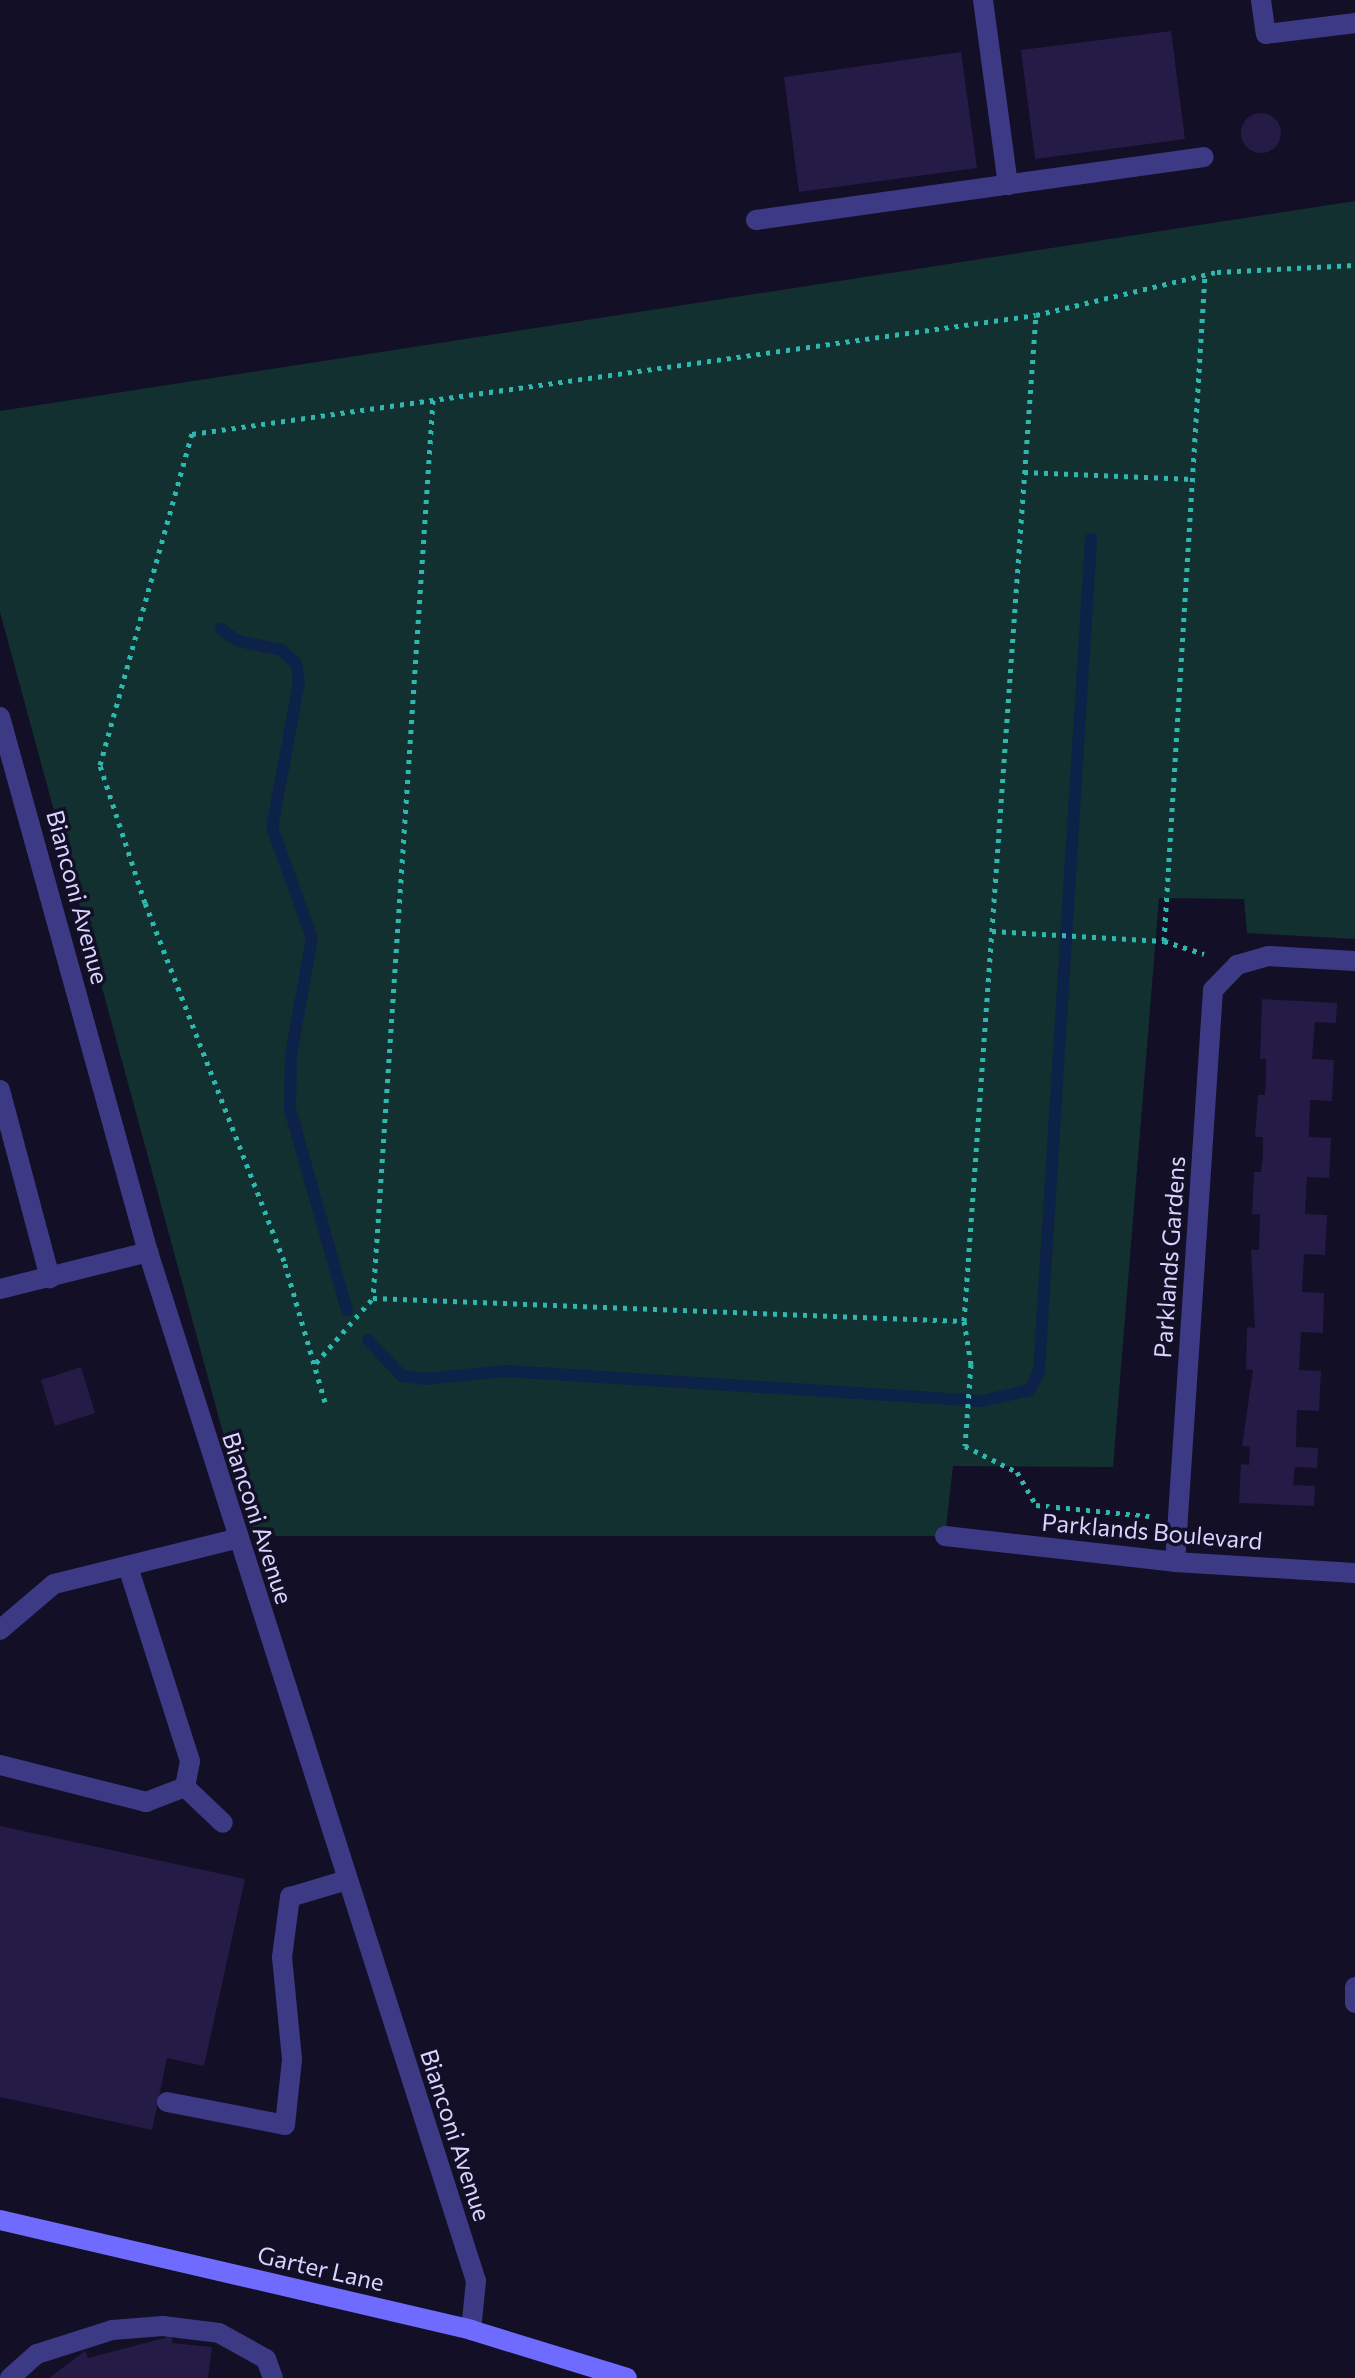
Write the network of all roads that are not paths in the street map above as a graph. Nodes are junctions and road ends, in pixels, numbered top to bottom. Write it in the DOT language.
graph roads {
  1 [pos="983,0"];
  2 [pos="1261,0"];
  3 [pos="1355,23"];
  4 [pos="1204,157"];
  5 [pos="1008,185"];
  6 [pos="756,220"];
  7 [pos="0,717"];
  8 [pos="1355,961"];
  9 [pos="0,1090"];
  10 [pos="148,1252"];
  11 [pos="50,1278"];
  12 [pos="2,1293"];
  13 [pos="945,1536"];
  14 [pos="236,1539"];
  15 [pos="1175,1562"];
  16 [pos="128,1567"];
  17 [pos="1355,1573"];
  18 [pos="0,1630"];
  19 [pos="0,1765"];
  20 [pos="185,1787"];
  21 [pos="223,1823"];
  22 [pos="347,1880"];
  23 [pos="167,2102"];
  24 [pos="0,2220"];
  25 [pos="471,2330"];
  26 [pos="624,2377"];
  27 [pos="10,2378"];
  28 [pos="273,2378"];
  1 -- 5 [label="street"];
  2 -- 3 [label="street"];
  4 -- 5 [label="street"];
  5 -- 6 [label="street"];
  7 -- 10 [label="street, Bianconi Avenue"];
  8 -- 15 [label="street, Parklands Gardens"];
  9 -- 11 [label="street"];
  10 -- 11 [label="street"];
  10 -- 14 [label="street, Bianconi Avenue"];
  11 -- 12 [label="street"];
  13 -- 15 [label="street, Parklands Boulevard"];
  14 -- 16 [label="street"];
  14 -- 22 [label="street, Bianconi Avenue"];
  15 -- 17 [label="street, Parklands Boulevard"];
  16 -- 18 [label="street"];
  16 -- 20 [label="street"];
  19 -- 20 [label="street"];
  20 -- 21 [label="street"];
  22 -- 23 [label="street"];
  22 -- 25 [label="street, Bianconi Avenue"];
  24 -- 25 [label="street, Garter Lane"];
  25 -- 26 [label="street, Garter Lane"];
  27 -- 28 [label="street"];
}
